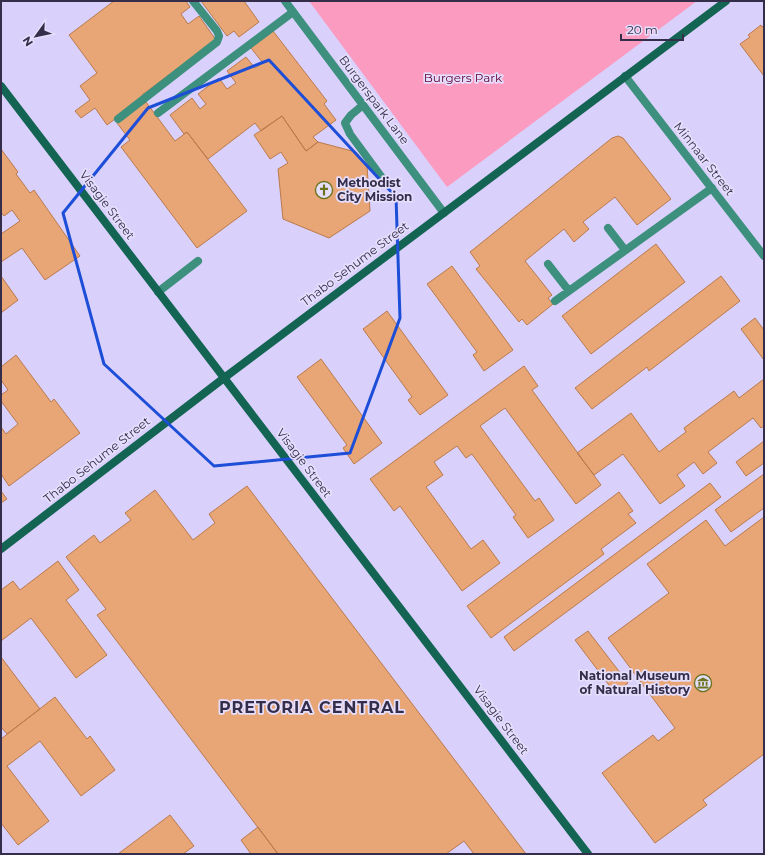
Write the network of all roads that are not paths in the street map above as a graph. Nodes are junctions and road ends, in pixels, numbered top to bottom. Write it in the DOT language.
graph roads {
  1 [pos="193,1"];
  2 [pos="285,1"];
  3 [pos="726,1"];
  4 [pos="293,12"];
  5 [pos="625,76"];
  6 [pos="1,86"];
  7 [pos="363,105"];
  8 [pos="158,113"];
  9 [pos="118,119"];
  10 [pos="386,183"];
  11 [pos="712,188"];
  12 [pos="444,213"];
  13 [pos="608,228"];
  14 [pos="625,250"];
  15 [pos="764,256"];
  16 [pos="198,261"];
  17 [pos="548,264"];
  18 [pos="568,291"];
  19 [pos="158,292"];
  20 [pos="554,301"];
  21 [pos="224,378"];
  22 [pos="1,549"];
  23 [pos="588,854"];
  1 -- 9 [label="street"];
  2 -- 4 [label="street, Burgerspark Lane"];
  3 -- 5 [label="street, Thabo Sehume Street"];
  4 -- 7 [label="street, Burgerspark Lane"];
  4 -- 8 [label="street"];
  5 -- 11 [label="street, Minnaar Street"];
  5 -- 12 [label="street, Thabo Sehume Street"];
  6 -- 19 [label="street, Visagie Street"];
  7 -- 10 [label="street"];
  7 -- 12 [label="street, Burgerspark Lane"];
  11 -- 14 [label="street"];
  11 -- 15 [label="street, Minnaar Street"];
  12 -- 21 [label="street, Thabo Sehume Street"];
  13 -- 14 [label="street"];
  14 -- 18 [label="street"];
  16 -- 19 [label="street"];
  17 -- 18 [label="street"];
  18 -- 20 [label="street"];
  19 -- 21 [label="street, Visagie Street"];
  21 -- 22 [label="street, Thabo Sehume Street"];
  21 -- 23 [label="street, Visagie Street"];
}
